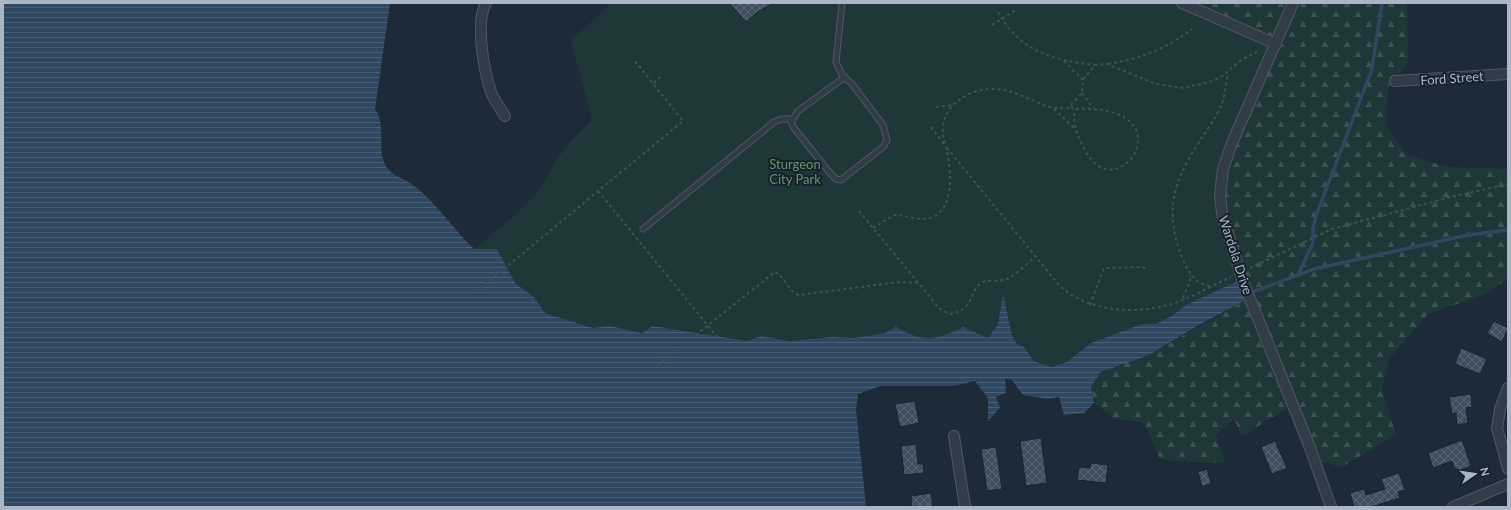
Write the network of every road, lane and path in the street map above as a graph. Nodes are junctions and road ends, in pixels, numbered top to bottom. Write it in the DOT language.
graph roads {
  1 [pos="486,3"];
  2 [pos="842,3"];
  3 [pos="1182,3"];
  4 [pos="1293,3"];
  5 [pos="1016,9"];
  6 [pos="998,12"];
  7 [pos="1001,19"];
  8 [pos="992,25"];
  9 [pos="1192,29"];
  10 [pos="1276,44"];
  11 [pos="1257,52"];
  12 [pos="635,61"];
  13 [pos="1063,61"];
  14 [pos="1107,64"];
  15 [pos="1095,65"];
  16 [pos="1228,72"];
  17 [pos="1508,74"];
  18 [pos="660,77"];
  19 [pos="845,77"];
  20 [pos="1083,80"];
  21 [pos="1395,81"];
  22 [pos="654,83"];
  23 [pos="1082,93"];
  24 [pos="952,105"];
  25 [pos="1071,106"];
  26 [pos="936,107"];
  27 [pos="1054,108"];
  28 [pos="1094,108"];
  29 [pos="1074,109"];
  30 [pos="505,116"];
  31 [pos="792,119"];
  32 [pos="931,127"];
  33 [pos="1074,128"];
  34 [pos="946,146"];
  35 [pos="1508,184"];
  36 [pos="598,192"];
  37 [pos="859,211"];
  38 [pos="643,228"];
  39 [pos="873,228"];
  40 [pos="1036,256"];
  41 [pos="1147,269"];
  42 [pos="1241,274"];
  43 [pos="1191,275"];
  44 [pos="918,283"];
  45 [pos="1210,286"];
  46 [pos="476,292"];
  47 [pos="1182,299"];
  48 [pos="1090,305"];
  49 [pos="708,325"];
  50 [pos="718,338"];
  51 [pos="658,365"];
  52 [pos="1508,388"];
  53 [pos="954,436"];
  54 [pos="1508,469"];
  55 [pos="1508,484"];
  56 [pos="965,507"];
  57 [pos="1331,507"];
  58 [pos="1453,507"];
  1 -- 30 [label="street"];
  2 -- 19 [label="lane"];
  3 -- 10 [label="street"];
  4 -- 10 [label="street, Wardola Drive"];
  5 -- 7 [label="path"];
  6 -- 7 [label="path"];
  7 -- 8 [label="path"];
  7 -- 13 [label="path"];
  9 -- 14 [label="path"];
  10 -- 42 [label="street, Wardola Drive"];
  11 -- 16 [label="path"];
  12 -- 22 [label="path"];
  13 -- 15 [label="path"];
  13 -- 20 [label="path"];
  14 -- 15 [label="path"];
  14 -- 16 [label="path"];
  15 -- 20 [label="path"];
  16 -- 43 [label="path"];
  17 -- 21 [label="street, Ford Street"];
  18 -- 22 [label="path"];
  19 -- 31 [label="lane"];
  19 -- 31 [label="lane"];
  20 -- 23 [label="path"];
  22 -- 36 [label="path"];
  23 -- 25 [label="path"];
  23 -- 28 [label="path"];
  24 -- 26 [label="path"];
  24 -- 27 [label="path"];
  24 -- 34 [label="path"];
  25 -- 27 [label="path"];
  25 -- 29 [label="path"];
  27 -- 33 [label="path"];
  28 -- 29 [label="path"];
  28 -- 33 [label="path"];
  29 -- 33 [label="path"];
  31 -- 38 [label="lane"];
  32 -- 34 [label="path"];
  34 -- 39 [label="path"];
  34 -- 40 [label="path"];
  35 -- 42 [label="path"];
  36 -- 46 [label="path"];
  36 -- 49 [label="path"];
  37 -- 39 [label="path"];
  39 -- 44 [label="path"];
  40 -- 44 [label="path"];
  40 -- 48 [label="path"];
  41 -- 48 [label="path"];
  42 -- 45 [label="path"];
  42 -- 57 [label="street, Wardola Drive"];
  43 -- 45 [label="path"];
  43 -- 47 [label="path"];
  44 -- 49 [label="path"];
  45 -- 47 [label="path"];
  47 -- 48 [label="path"];
  49 -- 50 [label="path"];
  49 -- 51 [label="path"];
  52 -- 54 [label="street"];
  53 -- 56 [label="street"];
  55 -- 58 [label="street"];
}
